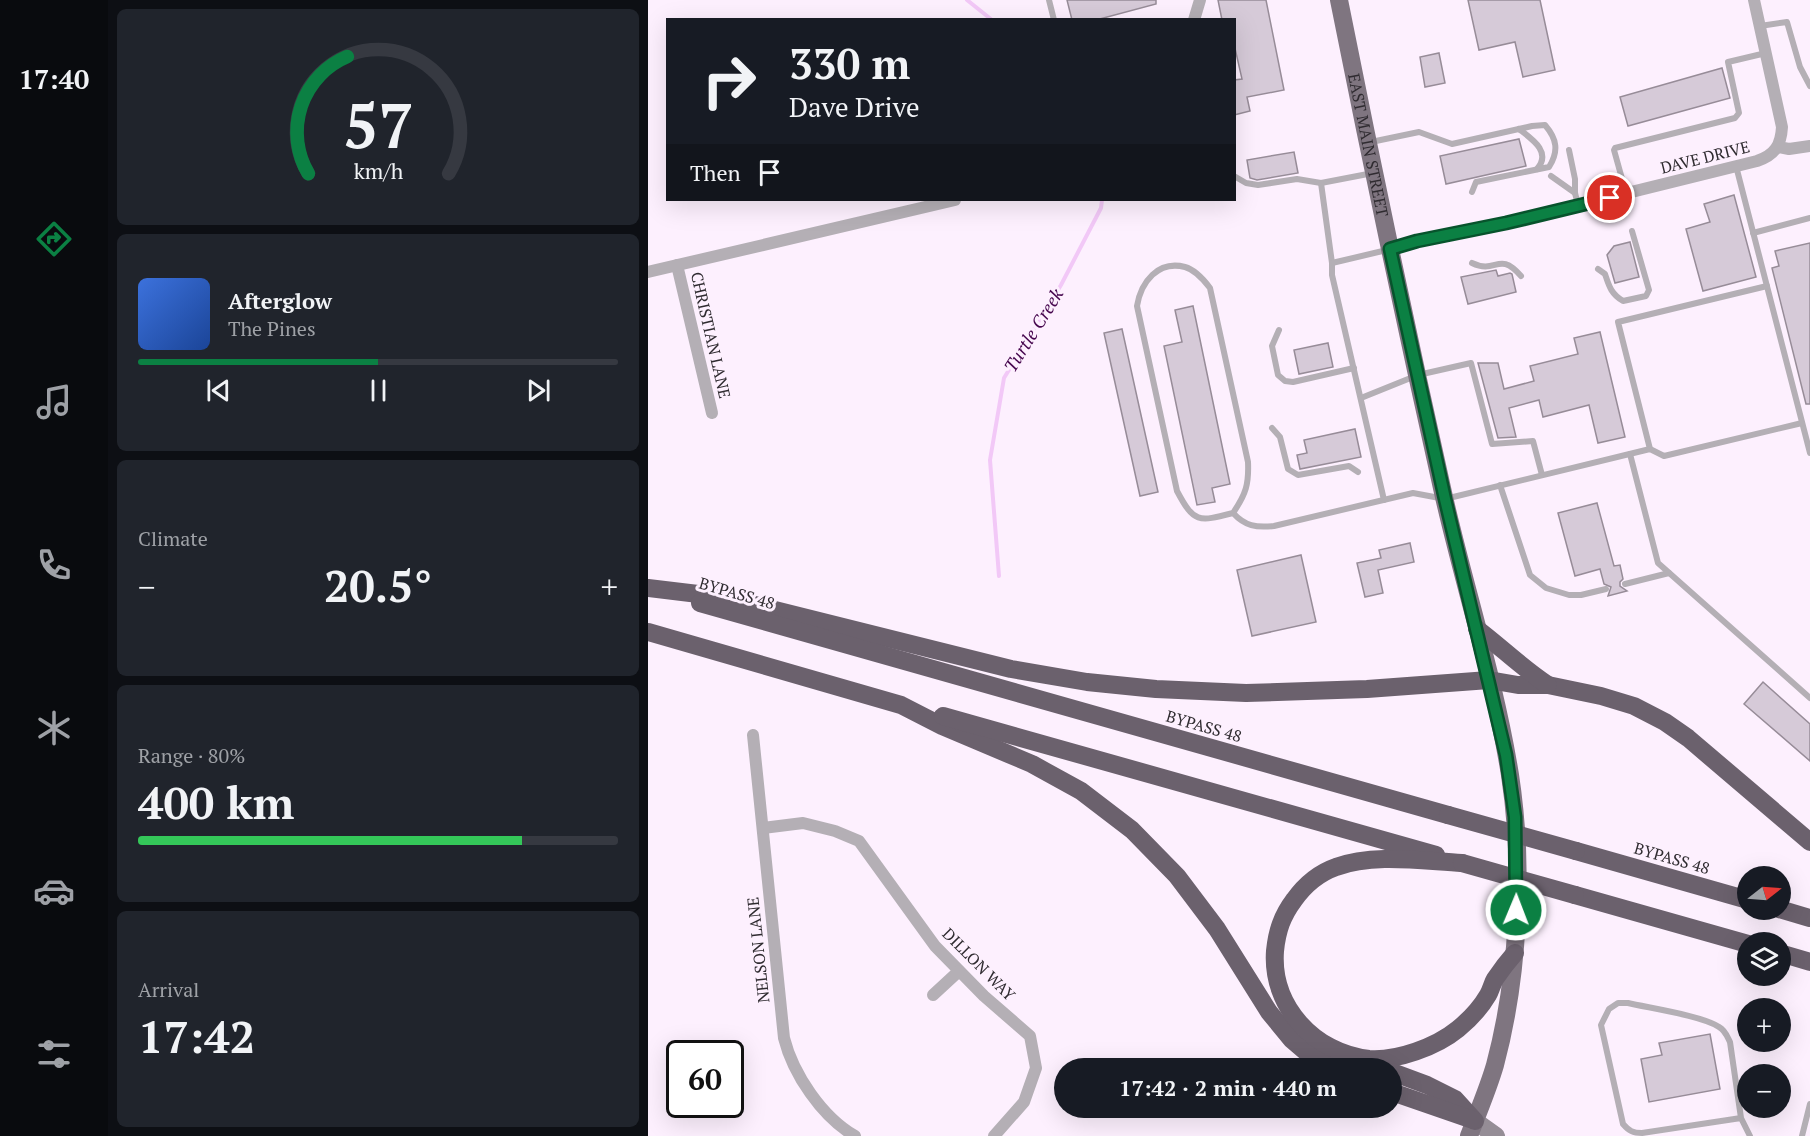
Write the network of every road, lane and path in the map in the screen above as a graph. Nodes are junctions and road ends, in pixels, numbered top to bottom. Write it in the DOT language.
graph roads {
  1 [pos="1049,0"];
  2 [pos="1200,0"];
  3 [pos="1339,0"];
  4 [pos="1754,0"];
  5 [pos="1054,18"];
  6 [pos="1195,18"];
  7 [pos="1759,26"];
  8 [pos="1766,53"];
  9 [pos="1810,86"];
  10 [pos="1519,129"];
  11 [pos="1367,142"];
  12 [pos="1810,146"];
  13 [pos="1778,147"];
  14 [pos="1569,150"];
  15 [pos="1736,166"];
  16 [pos="1537,170"];
  17 [pos="1373,173"];
  18 [pos="1551,176"];
  19 [pos="1236,177"];
  20 [pos="1321,183"];
  21 [pos="1473,192"];
  22 [pos="1575,193"];
  23 [pos="1626,193"];
  24 [pos="951,201"];
  25 [pos="1578,206"];
  26 [pos="1810,218"];
  27 [pos="1632,231"];
  28 [pos="1753,232"];
  29 [pos="1390,249"];
  30 [pos="1332,262"];
  31 [pos="1472,263"];
  32 [pos="677,265"];
  33 [pos="1598,269"];
  34 [pos="648,272"];
  35 [pos="1521,276"];
  36 [pos="1767,286"];
  37 [pos="1279,330"];
  38 [pos="1354,368"];
  39 [pos="1418,375"];
  40 [pos="1361,398"];
  41 [pos="712,413"];
  42 [pos="1802,423"];
  43 [pos="1272,428"];
  44 [pos="1650,449"];
  45 [pos="1810,453"];
  46 [pos="1630,454"];
  47 [pos="1358,472"];
  48 [pos="1542,475"];
  49 [pos="1500,485"];
  50 [pos="1445,499"];
  51 [pos="1384,500"];
  52 [pos="1233,513"];
  53 [pos="1669,573"];
  54 [pos="1625,584"];
  55 [pos="1606,589"];
  56 [pos="649,590"];
  57 [pos="1477,629"];
  58 [pos="648,632"];
  59 [pos="1489,680"];
  60 [pos="1548,685"];
  61 [pos="1810,698"];
  62 [pos="901,705"];
  63 [pos="753,735"];
  64 [pos="763,828"];
  65 [pos="1810,842"];
  66 [pos="1462,862"];
  67 [pos="1737,897"];
  68 [pos="1791,912"];
  69 [pos="1810,918"];
  70 [pos="1737,941"];
  71 [pos="1515,953"];
  72 [pos="1791,956"];
  73 [pos="1810,962"];
  74 [pos="959,970"];
  75 [pos="933,995"];
  76 [pos="1332,1058"];
  77 [pos="1338,1058"];
  78 [pos="1385,1058"];
  79 [pos="1402,1076"];
  80 [pos="1402,1096"];
  81 [pos="1810,1104"];
  82 [pos="1741,1118"];
  83 [pos="1472,1128"];
  84 [pos="855,1136"];
  85 [pos="994,1136"];
  86 [pos="1496,1136"];
  87 [pos="1750,1136"];
  88 [pos="1802,1136"];
  1 -- 5 [label="lane"];
  2 -- 6 [label="street"];
  3 -- 11 [label="main road, EAST MAIN STREET"];
  4 -- 7 [label="street"];
  7 -- 8 [label="street"];
  7 -- 9 [label="lane"];
  8 -- 13 [label="street"];
  8 -- 23 [label="lane"];
  10 -- 11 [label="lane"];
  10 -- 16 [label="lane"];
  10 -- 16 [label="lane"];
  11 -- 17 [label="main road, EAST MAIN STREET"];
  12 -- 13 [label="street"];
  13 -- 15 [label="street, DAVE DRIVE"];
  14 -- 22 [label="lane"];
  15 -- 23 [label="street, DAVE DRIVE"];
  15 -- 28 [label="lane"];
  16 -- 21 [label="lane"];
  17 -- 20 [label="lane"];
  17 -- 29 [label="main road, EAST MAIN STREET"];
  18 -- 22 [label="lane"];
  19 -- 20 [label="lane"];
  20 -- 30 [label="lane"];
  22 -- 25 [label="lane"];
  23 -- 25 [label="street, DAVE DRIVE"];
  24 -- 32 [label="street"];
  25 -- 29 [label="street, DAVE DRIVE"];
  26 -- 28 [label="lane"];
  27 -- 33 [label="lane"];
  28 -- 36 [label="lane"];
  29 -- 30 [label="lane"];
  29 -- 39 [label="main road, EAST MAIN STREET"];
  30 -- 38 [label="lane"];
  31 -- 35 [label="lane"];
  32 -- 34 [label="street"];
  32 -- 41 [label="street, CHRISTIAN LANE"];
  36 -- 42 [label="lane"];
  36 -- 44 [label="lane"];
  37 -- 38 [label="lane"];
  38 -- 40 [label="lane"];
  39 -- 40 [label="lane"];
  39 -- 48 [label="lane"];
  39 -- 50 [label="main road, EAST MAIN STREET"];
  40 -- 51 [label="lane"];
  42 -- 44 [label="lane"];
  42 -- 45 [label="lane"];
  43 -- 47 [label="lane"];
  44 -- 46 [label="lane"];
  46 -- 48 [label="lane"];
  46 -- 53 [label="lane"];
  48 -- 49 [label="lane"];
  49 -- 50 [label="lane"];
  49 -- 55 [label="lane"];
  50 -- 51 [label="lane"];
  50 -- 57 [label="main road, EAST MAIN STREET"];
  51 -- 52 [label="lane"];
  52 -- 52 [label="lane"];
  53 -- 54 [label="lane"];
  53 -- 61 [label="lane"];
  56 -- 59 [label="highway"];
  56 -- 67 [label="highway, BYPASS 48, bridge"];
  57 -- 59 [label="main road, EAST MAIN STREET"];
  57 -- 60 [label="highway"];
  58 -- 62 [label="highway"];
  59 -- 60 [label="highway"];
  59 -- 71 [label="main road, EAST MAIN STREET"];
  60 -- 65 [label="highway"];
  62 -- 66 [label="highway"];
  62 -- 76 [label="highway"];
  63 -- 64 [label="street, NELSON LANE"];
  64 -- 74 [label="street, DILLON WAY"];
  64 -- 84 [label="street, NELSON LANE"];
  66 -- 70 [label="highway, bridge"];
  66 -- 77 [label="highway"];
  68 -- 69 [label="highway"];
  71 -- 78 [label="highway"];
  71 -- 83 [label="main road, EAST MAIN STREET"];
  72 -- 73 [label="highway"];
  74 -- 75 [label="street"];
  74 -- 85 [label="street, DILLON WAY"];
  79 -- 83 [label="highway"];
  80 -- 83 [label="highway"];
  81 -- 88 [label="lane"];
  82 -- 82 [label="lane"];
  82 -- 87 [label="lane"];
  83 -- 86 [label="street"];
}
